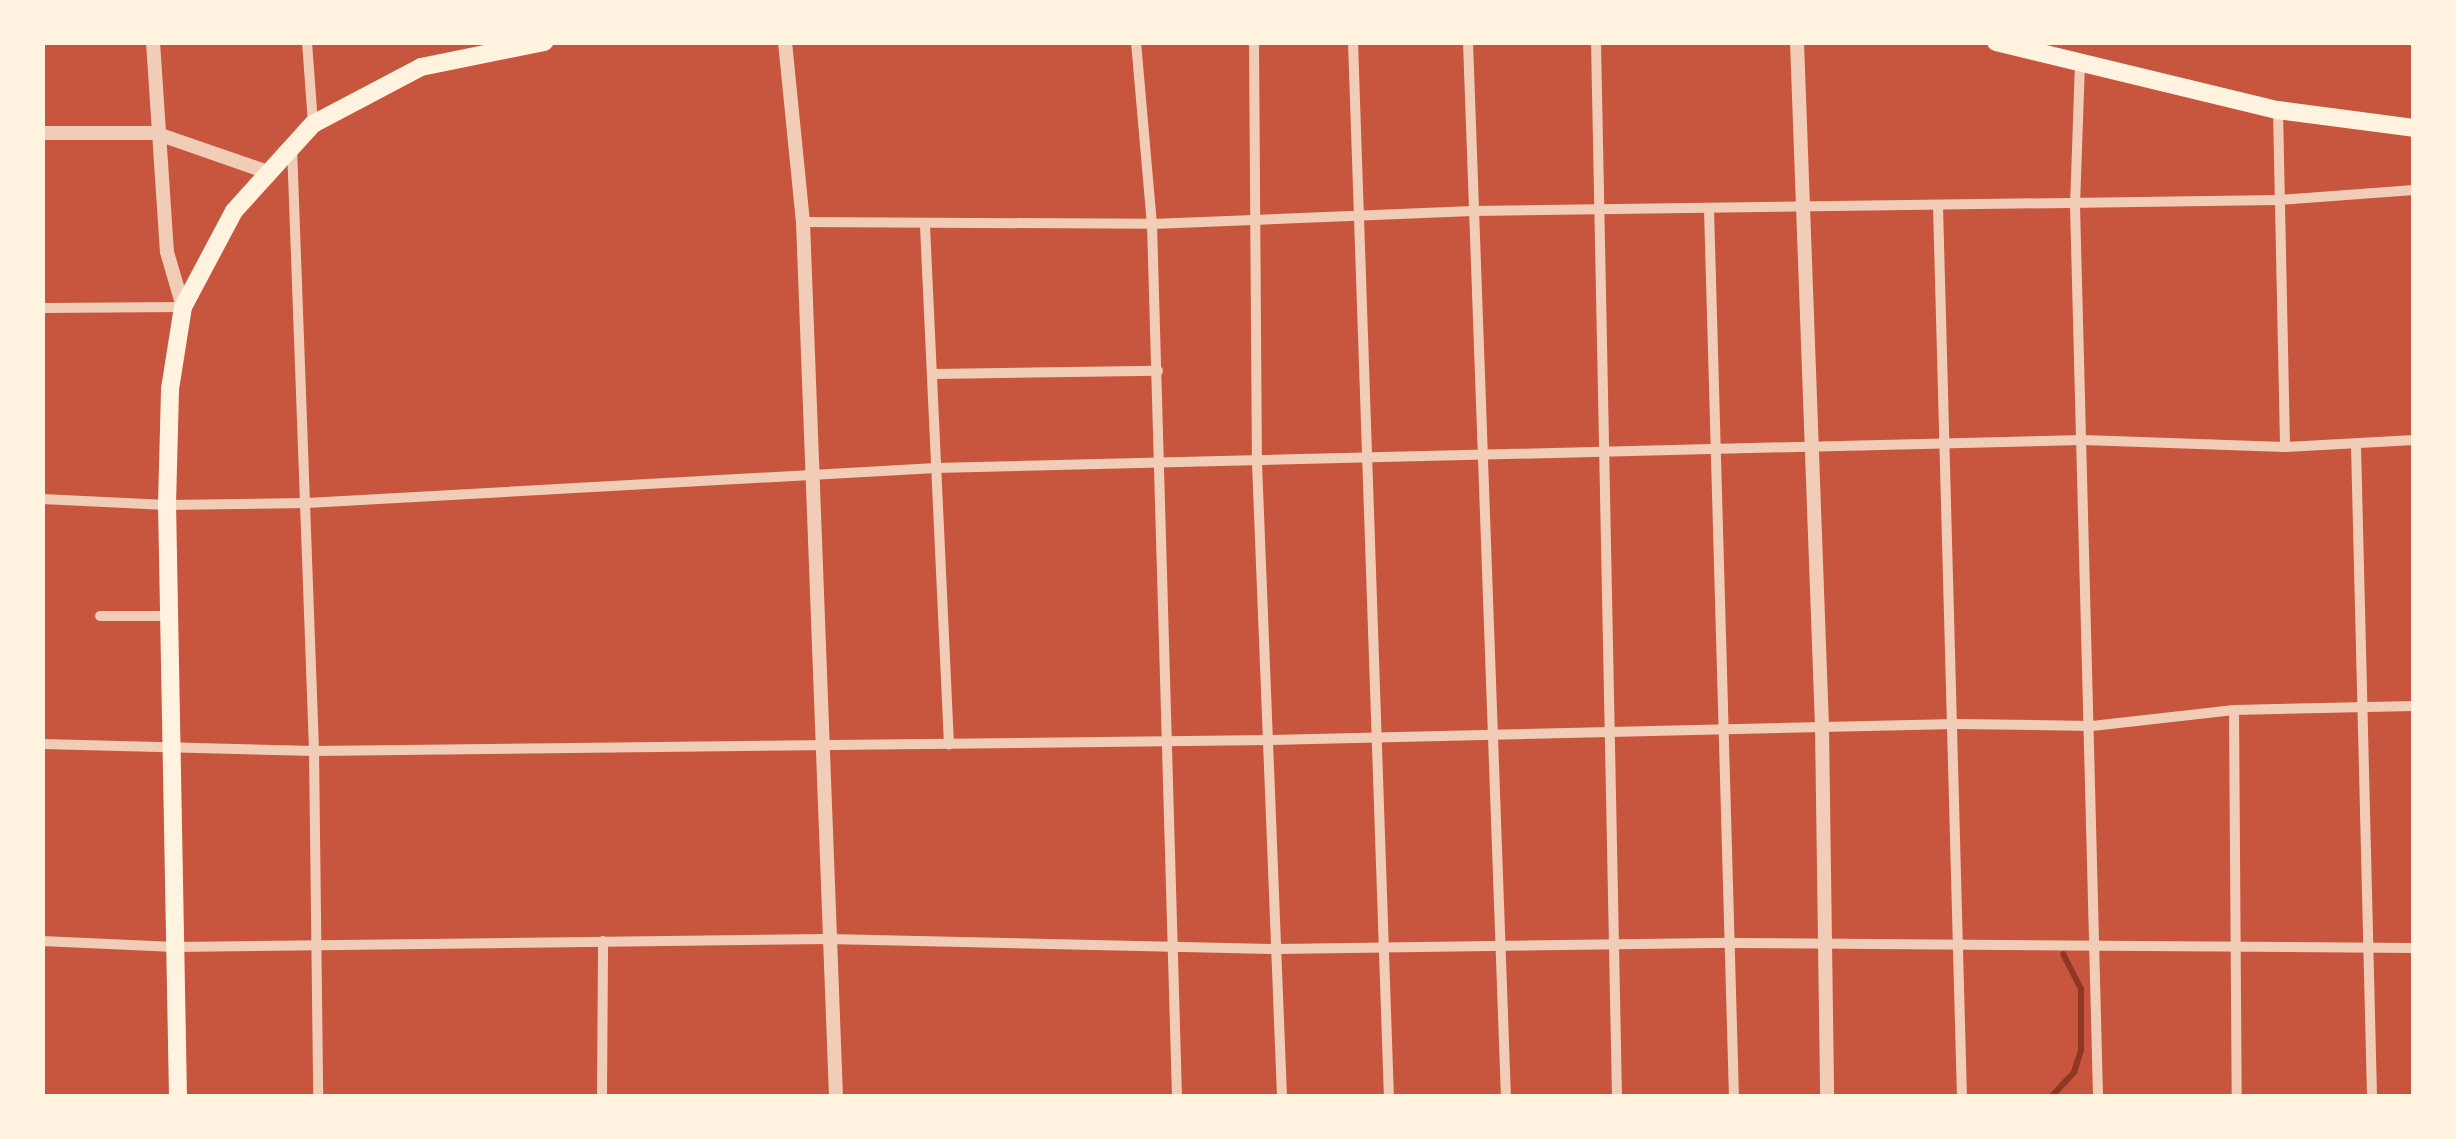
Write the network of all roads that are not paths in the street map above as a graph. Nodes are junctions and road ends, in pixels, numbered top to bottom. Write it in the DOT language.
graph roads {
  1 [pos="153,42"];
  2 [pos="307,42"];
  3 [pos="544,42"];
  4 [pos="785,42"];
  5 [pos="1136,42"];
  6 [pos="1254,42"];
  7 [pos="1353,42"];
  8 [pos="1468,42"];
  9 [pos="1596,42"];
  10 [pos="1797,42"];
  11 [pos="1996,42"];
  12 [pos="2039,47"];
  13 [pos="2080,61"];
  14 [pos="2278,110"];
  15 [pos="313,124"];
  16 [pos="2414,128"];
  17 [pos="42,133"];
  18 [pos="155,134"];
  19 [pos="292,144"];
  20 [pos="265,171"];
  21 [pos="2414,190"];
  22 [pos="2278,200"];
  23 [pos="2075,205"];
  24 [pos="1938,206"];
  25 [pos="1802,208"];
  26 [pos="1709,209"];
  27 [pos="1473,211"];
  28 [pos="1598,212"];
  29 [pos="1363,216"];
  30 [pos="1256,221"];
  31 [pos="803,222"];
  32 [pos="1152,224"];
  33 [pos="925,226"];
  34 [pos="42,308"];
  35 [pos="183,308"];
  36 [pos="1158,370"];
  37 [pos="934,374"];
  38 [pos="2083,440"];
  39 [pos="2414,440"];
  40 [pos="1946,442"];
  41 [pos="1808,445"];
  42 [pos="2356,446"];
  43 [pos="1716,447"];
  44 [pos="2285,447"];
  45 [pos="1608,450"];
  46 [pos="1482,452"];
  47 [pos="1368,459"];
  48 [pos="1160,463"];
  49 [pos="1257,463"];
  50 [pos="936,468"];
  51 [pos="814,479"];
  52 [pos="42,499"];
  53 [pos="307,503"];
  54 [pos="166,506"];
  55 [pos="100,616"];
  56 [pos="168,616"];
  57 [pos="2414,706"];
  58 [pos="2362,708"];
  59 [pos="2234,710"];
  60 [pos="1956,724"];
  61 [pos="2092,726"];
  62 [pos="1822,727"];
  63 [pos="1725,729"];
  64 [pos="1612,731"];
  65 [pos="1494,735"];
  66 [pos="1374,738"];
  67 [pos="1270,740"];
  68 [pos="1166,741"];
  69 [pos="826,743"];
  70 [pos="42,744"];
  71 [pos="949,744"];
  72 [pos="171,748"];
  73 [pos="314,751"];
  74 [pos="829,939"];
  75 [pos="42,941"];
  76 [pos="603,941"];
  77 [pos="1732,943"];
  78 [pos="1502,944"];
  79 [pos="316,945"];
  80 [pos="1616,946"];
  81 [pos="1826,946"];
  82 [pos="2095,946"];
  83 [pos="2370,946"];
  84 [pos="175,947"];
  85 [pos="1175,947"];
  86 [pos="1382,948"];
  87 [pos="1961,948"];
  88 [pos="2414,948"];
  89 [pos="1277,949"];
  90 [pos="2235,949"];
  91 [pos="178,1097"];
  92 [pos="318,1097"];
  93 [pos="602,1097"];
  94 [pos="836,1097"];
  95 [pos="1178,1097"];
  96 [pos="1282,1097"];
  97 [pos="1389,1097"];
  98 [pos="1505,1097"];
  99 [pos="1617,1097"];
  100 [pos="1734,1097"];
  101 [pos="1827,1097"];
  102 [pos="1962,1097"];
  103 [pos="2098,1097"];
  104 [pos="2237,1097"];
  105 [pos="2372,1097"];
  1 -- 18 [label="street"];
  2 -- 15 [label="street"];
  3 -- 15 [label="main road"];
  4 -- 31 [label="street"];
  5 -- 32 [label="street"];
  6 -- 30 [label="street"];
  7 -- 29 [label="street"];
  8 -- 27 [label="street"];
  9 -- 28 [label="street"];
  10 -- 25 [label="street"];
  11 -- 12 [label="main road"];
  12 -- 13 [label="main road"];
  13 -- 14 [label="main road"];
  13 -- 23 [label="street"];
  14 -- 16 [label="main road"];
  14 -- 22 [label="street"];
  15 -- 19 [label="main road"];
  17 -- 18 [label="street"];
  18 -- 20 [label="street"];
  18 -- 35 [label="street"];
  19 -- 20 [label="main road"];
  19 -- 53 [label="street"];
  20 -- 35 [label="main road"];
  21 -- 22 [label="street"];
  22 -- 23 [label="street"];
  22 -- 44 [label="street"];
  23 -- 24 [label="street"];
  23 -- 38 [label="street"];
  24 -- 25 [label="street"];
  24 -- 40 [label="street"];
  25 -- 26 [label="street"];
  25 -- 41 [label="street"];
  26 -- 28 [label="street"];
  26 -- 43 [label="street"];
  27 -- 28 [label="street"];
  27 -- 29 [label="street"];
  27 -- 46 [label="street"];
  28 -- 45 [label="street"];
  29 -- 30 [label="street"];
  29 -- 47 [label="street"];
  30 -- 32 [label="street"];
  30 -- 49 [label="street"];
  31 -- 33 [label="street"];
  31 -- 51 [label="street"];
  32 -- 33 [label="street"];
  32 -- 36 [label="street"];
  33 -- 37 [label="street"];
  34 -- 35 [label="street"];
  35 -- 54 [label="main road"];
  36 -- 37 [label="street"];
  36 -- 48 [label="street"];
  37 -- 50 [label="street"];
  38 -- 40 [label="street"];
  38 -- 44 [label="street"];
  38 -- 61 [label="street"];
  39 -- 42 [label="street"];
  40 -- 41 [label="street"];
  40 -- 60 [label="street"];
  41 -- 43 [label="street"];
  41 -- 62 [label="street"];
  42 -- 44 [label="street"];
  42 -- 58 [label="street"];
  43 -- 45 [label="street"];
  43 -- 63 [label="street"];
  45 -- 46 [label="street"];
  45 -- 64 [label="street"];
  46 -- 47 [label="street"];
  46 -- 65 [label="street"];
  47 -- 49 [label="street"];
  47 -- 66 [label="street"];
  48 -- 49 [label="street"];
  48 -- 50 [label="street"];
  48 -- 68 [label="street"];
  49 -- 67 [label="street"];
  50 -- 51 [label="street"];
  50 -- 71 [label="street"];
  51 -- 53 [label="street"];
  51 -- 69 [label="street"];
  52 -- 54 [label="street"];
  53 -- 54 [label="street"];
  53 -- 73 [label="street"];
  54 -- 56 [label="main road"];
  55 -- 56 [label="street"];
  56 -- 72 [label="main road"];
  57 -- 58 [label="street"];
  58 -- 59 [label="street"];
  58 -- 83 [label="street"];
  59 -- 61 [label="street"];
  59 -- 90 [label="street"];
  60 -- 61 [label="street"];
  60 -- 62 [label="street"];
  60 -- 87 [label="street"];
  61 -- 82 [label="street"];
  62 -- 63 [label="street"];
  62 -- 81 [label="street"];
  63 -- 64 [label="street"];
  63 -- 77 [label="street"];
  64 -- 65 [label="street"];
  64 -- 80 [label="street"];
  65 -- 66 [label="street"];
  65 -- 78 [label="street"];
  66 -- 67 [label="street"];
  66 -- 86 [label="street"];
  67 -- 68 [label="street"];
  67 -- 89 [label="street"];
  68 -- 71 [label="street"];
  68 -- 85 [label="street"];
  69 -- 71 [label="street"];
  69 -- 73 [label="street"];
  69 -- 74 [label="street"];
  70 -- 72 [label="street"];
  72 -- 73 [label="street"];
  72 -- 84 [label="main road"];
  73 -- 79 [label="street"];
  74 -- 76 [label="street"];
  74 -- 85 [label="street"];
  74 -- 94 [label="street"];
  75 -- 84 [label="street"];
  76 -- 79 [label="street"];
  76 -- 93 [label="street"];
  77 -- 80 [label="street"];
  77 -- 81 [label="street"];
  77 -- 100 [label="street"];
  78 -- 80 [label="street"];
  78 -- 86 [label="street"];
  78 -- 98 [label="street"];
  79 -- 84 [label="street"];
  79 -- 92 [label="street"];
  80 -- 99 [label="street"];
  81 -- 87 [label="street"];
  81 -- 101 [label="street"];
  82 -- 87 [label="street"];
  82 -- 90 [label="street"];
  82 -- 103 [label="street"];
  83 -- 88 [label="street"];
  83 -- 90 [label="street"];
  83 -- 105 [label="street"];
  84 -- 91 [label="main road"];
  85 -- 89 [label="street"];
  85 -- 95 [label="street"];
  86 -- 89 [label="street"];
  86 -- 97 [label="street"];
  87 -- 102 [label="street"];
  89 -- 96 [label="street"];
  90 -- 104 [label="street"];
}
